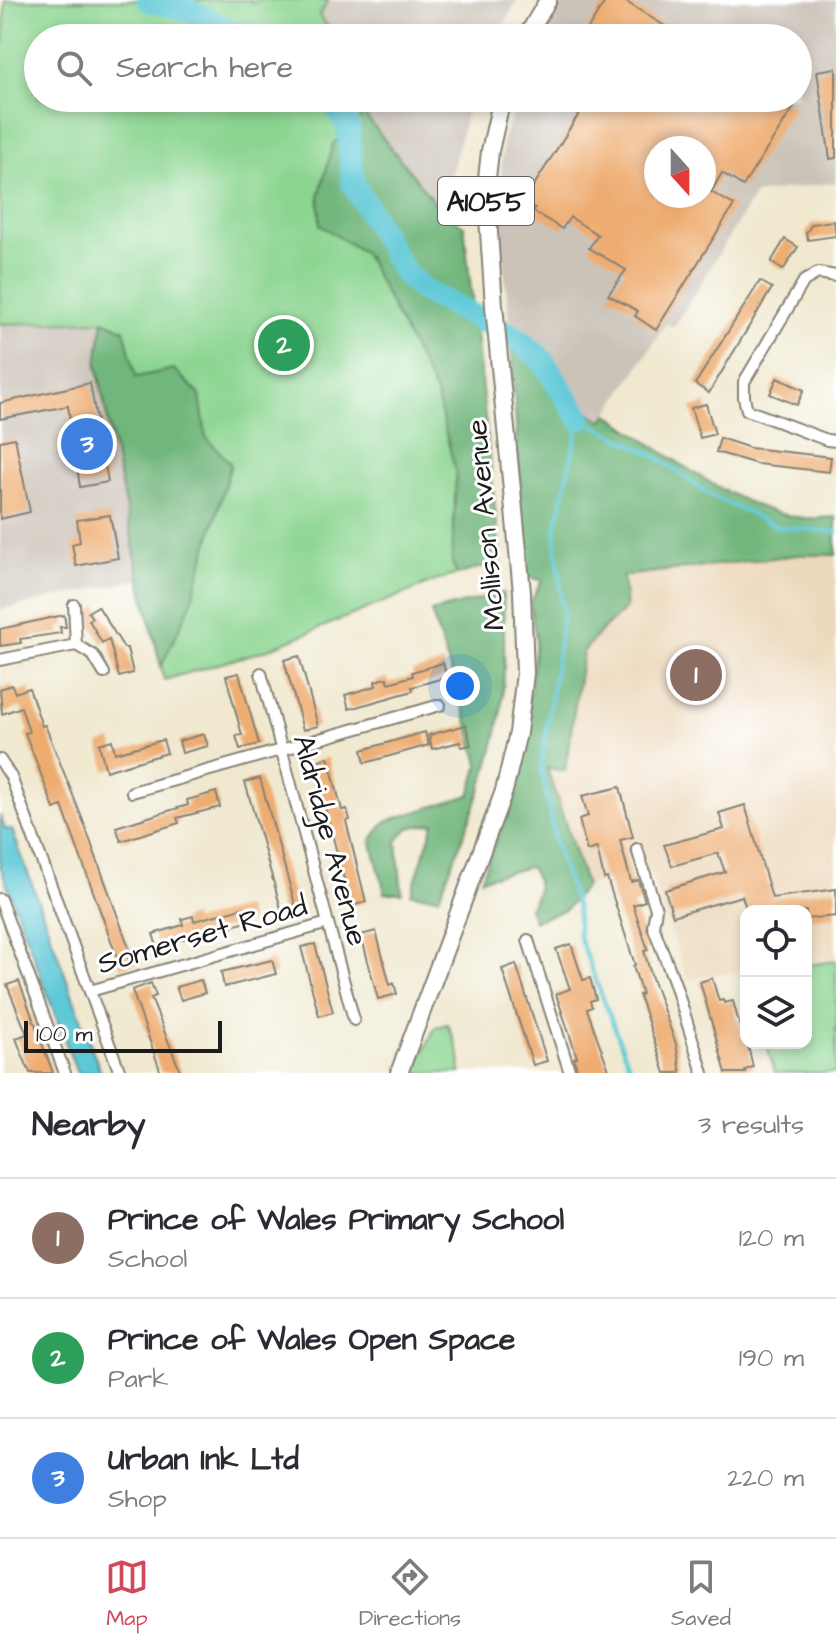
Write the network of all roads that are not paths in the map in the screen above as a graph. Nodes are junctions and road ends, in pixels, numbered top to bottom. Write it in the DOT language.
graph roads {
  1 [pos="548,0"];
  2 [pos="534,24"];
  3 [pos="499,112"];
  4 [pos="836,276"];
  5 [pos="836,441"];
  6 [pos="74,605"];
  7 [pos="76,645"];
  8 [pos="0,660"];
  9 [pos="104,673"];
  10 [pos="261,673"];
  11 [pos="440,705"];
  12 [pos="283,750"];
  13 [pos="1,758"];
  14 [pos="132,792"];
  15 [pos="637,849"];
  16 [pos="0,899"];
  17 [pos="328,923"];
  18 [pos="528,940"];
  19 [pos="90,991"];
  20 [pos="354,1020"];
  21 [pos="65,1073"];
  22 [pos="120,1073"];
  23 [pos="399,1073"];
  24 [pos="570,1073"];
  25 [pos="703,1073"];
  1 -- 2 [label="main road"];
  3 -- 23 [label="main road, Mollison Avenue / A1055"];
  4 -- 5 [label="street"];
  6 -- 7 [label="street"];
  7 -- 8 [label="street"];
  7 -- 9 [label="street"];
  10 -- 12 [label="street, Aldridge Avenue"];
  11 -- 12 [label="street"];
  12 -- 14 [label="street"];
  12 -- 17 [label="street, Aldridge Avenue"];
  13 -- 19 [label="street"];
  15 -- 25 [label="street"];
  16 -- 21 [label="street"];
  17 -- 19 [label="street, Somerset Road"];
  17 -- 20 [label="street, Aldridge Avenue"];
  18 -- 24 [label="street"];
  19 -- 22 [label="street"];
}
